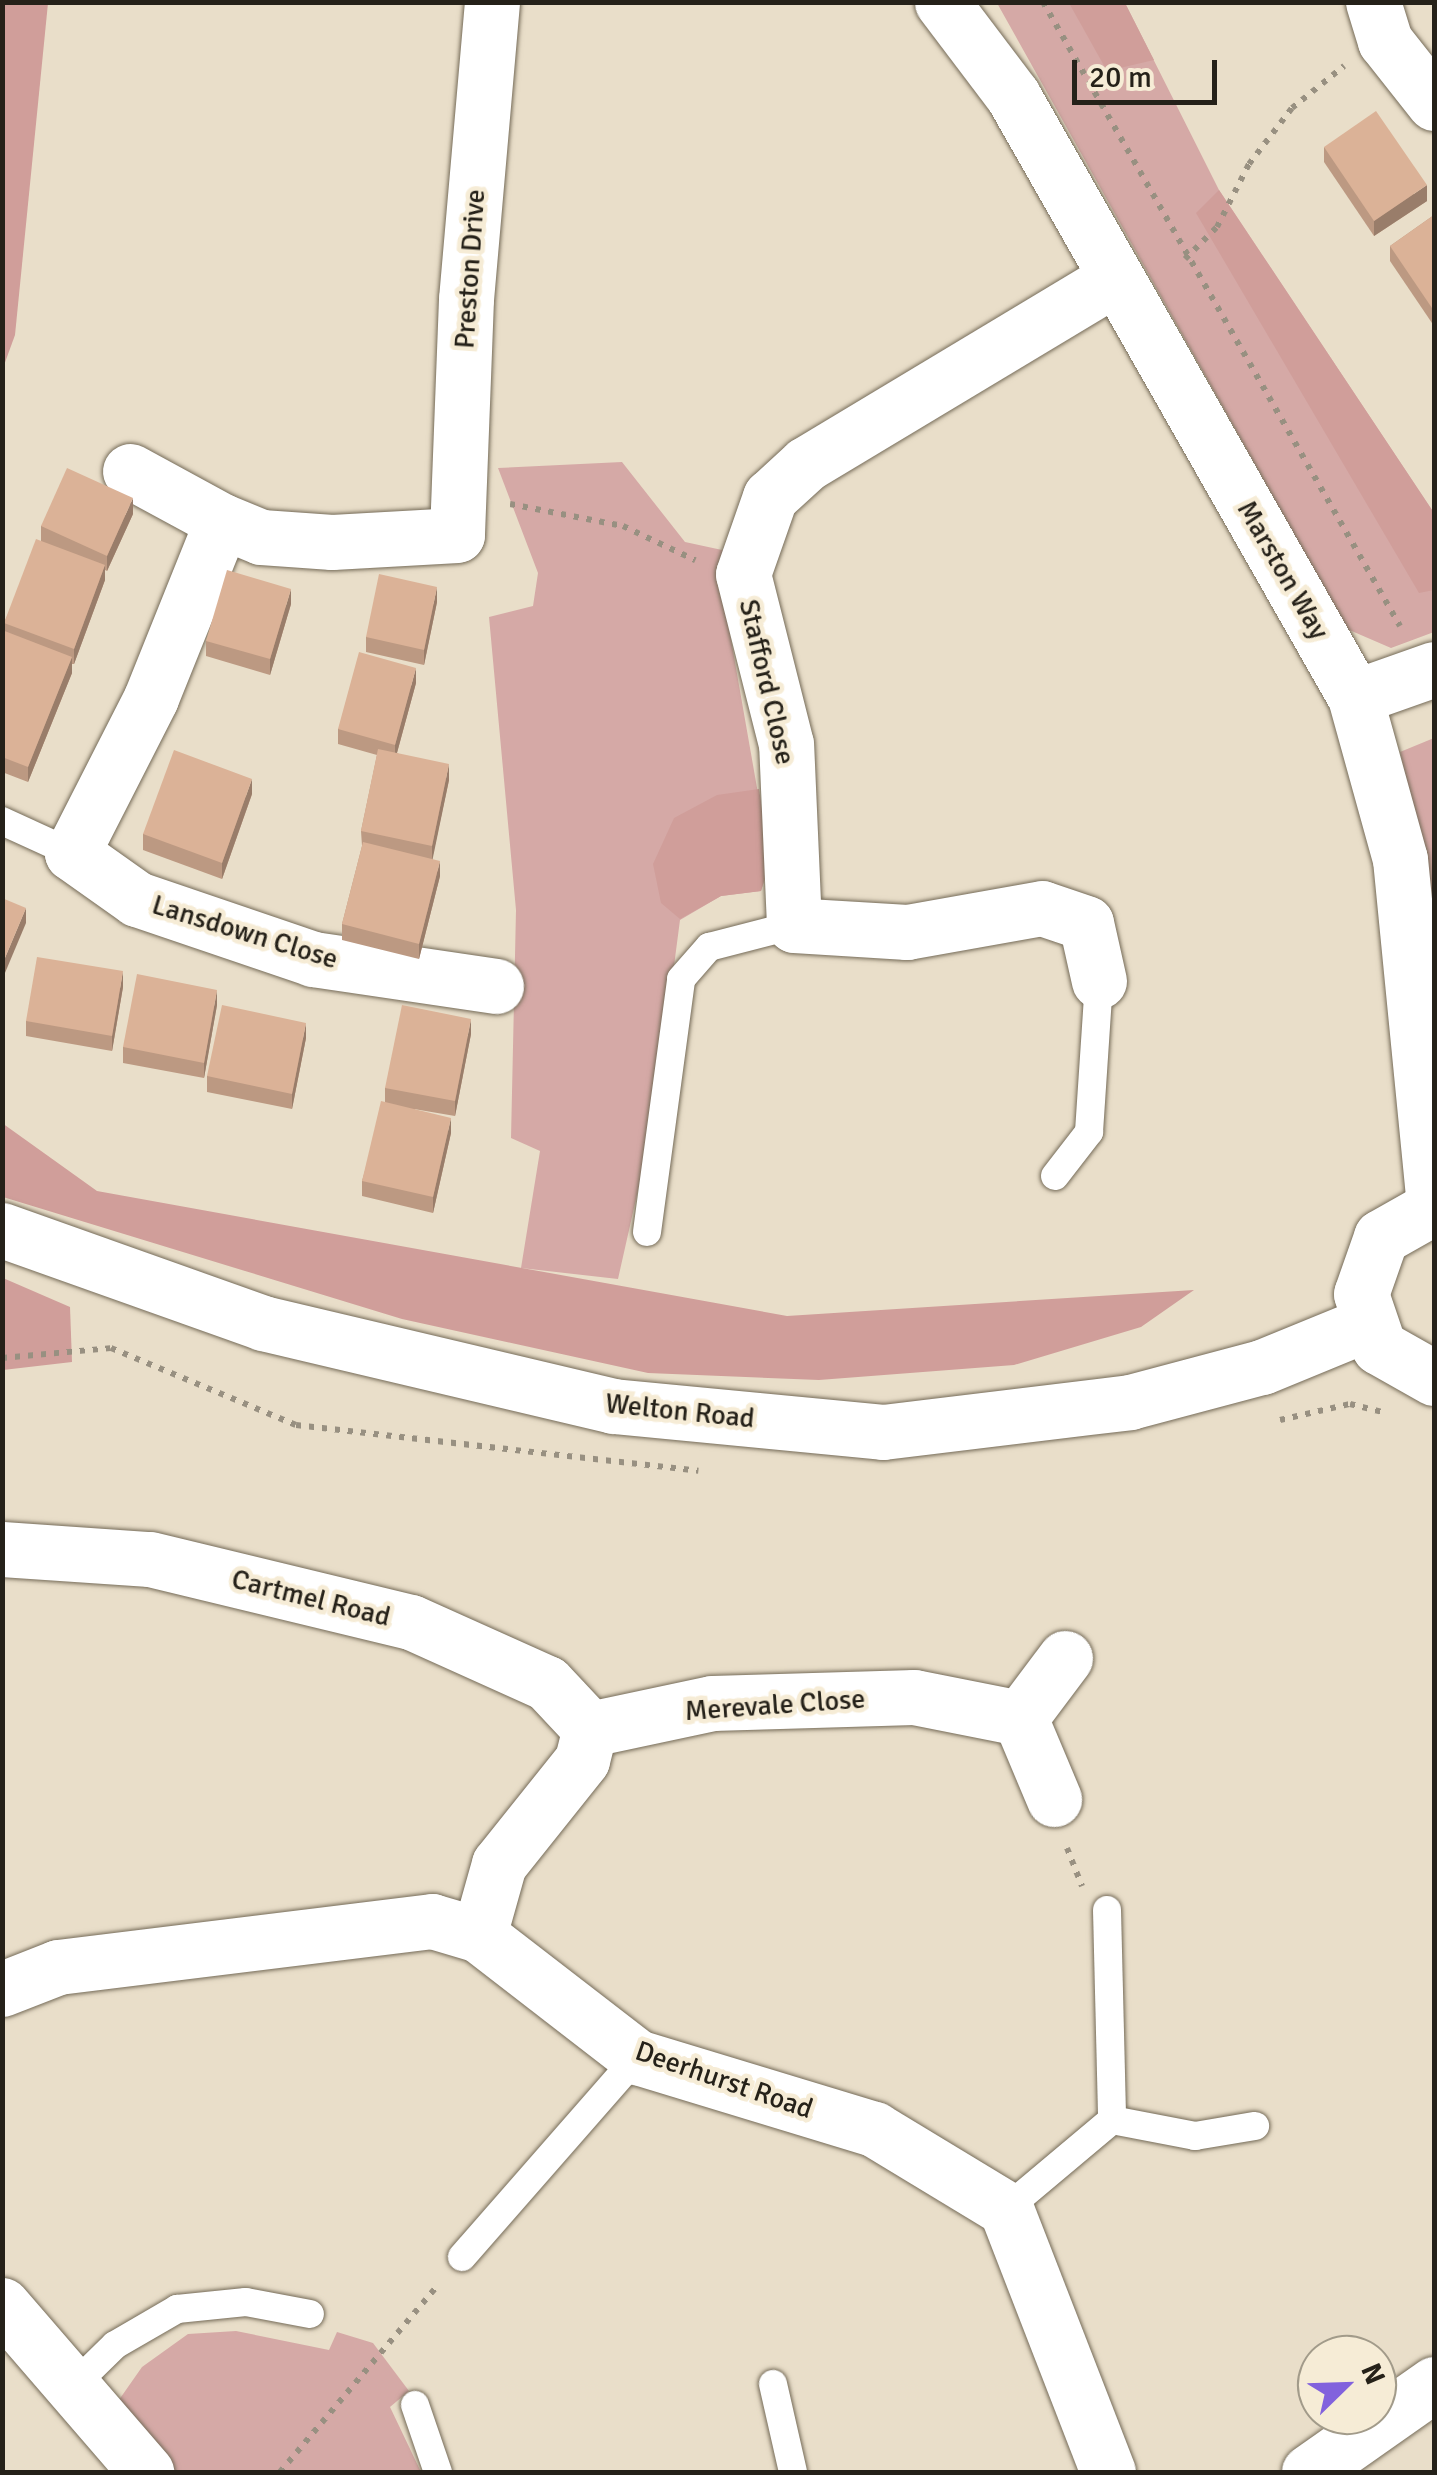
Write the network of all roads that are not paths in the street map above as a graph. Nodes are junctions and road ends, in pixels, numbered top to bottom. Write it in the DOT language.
graph roads {
  1 [pos="492,2"];
  2 [pos="942,2"];
  3 [pos="1379,22"];
  4 [pos="1434,103"];
  5 [pos="1115,278"];
  6 [pos="130,471"];
  7 [pos="222,521"];
  8 [pos="1430,671"];
  9 [pos="1355,697"];
  10 [pos="2,821"];
  11 [pos="72,853"];
  12 [pos="794,926"];
  13 [pos="1099,981"];
  14 [pos="496,986"];
  15 [pos="1055,1176"];
  16 [pos="1434,1206"];
  17 [pos="2,1230"];
  18 [pos="647,1232"];
  19 [pos="1367,1324"];
  20 [pos="1434,1378"];
  21 [pos="2,1549"];
  22 [pos="1065,1658"];
  23 [pos="1020,1718"];
  24 [pos="590,1728"];
  25 [pos="1054,1799"];
  26 [pos="1107,1910"];
  27 [pos="479,1935"];
  28 [pos="2,1989"];
  29 [pos="637,2057"];
  30 [pos="1112,2120"];
  31 [pos="1255,2126"];
  32 [pos="1006,2209"];
  33 [pos="462,2256"];
  34 [pos="2,2305"];
  35 [pos="310,2314"];
  36 [pos="774,2384"];
  37 [pos="1434,2384"];
  38 [pos="69,2390"];
  39 [pos="415,2405"];
  40 [pos="146,2472"];
  41 [pos="438,2472"];
  42 [pos="794,2472"];
  43 [pos="1108,2472"];
  44 [pos="1309,2472"];
  1 -- 7 [label="street, Preston Drive"];
  2 -- 5 [label="street, Marston Way"];
  3 -- 4 [label="street"];
  5 -- 9 [label="street, Marston Way"];
  5 -- 12 [label="street, Stafford Close"];
  6 -- 7 [label="street"];
  7 -- 11 [label="street"];
  8 -- 9 [label="street"];
  9 -- 16 [label="street, Marston Way"];
  10 -- 11 [label="lane"];
  11 -- 14 [label="street, Lansdown Close"];
  12 -- 13 [label="street"];
  12 -- 18 [label="lane"];
  13 -- 15 [label="lane"];
  16 -- 19 [label="street"];
  17 -- 19 [label="street, Welton Road"];
  19 -- 20 [label="street"];
  21 -- 24 [label="street, Cartmel Road"];
  22 -- 23 [label="street"];
  23 -- 24 [label="street, Merevale Close"];
  23 -- 25 [label="street"];
  24 -- 27 [label="street"];
  26 -- 30 [label="lane"];
  27 -- 28 [label="street, Deerhurst Road"];
  27 -- 29 [label="street, Deerhurst Road"];
  29 -- 32 [label="street, Deerhurst Road"];
  29 -- 33 [label="lane"];
  30 -- 31 [label="lane"];
  30 -- 32 [label="lane"];
  32 -- 43 [label="street"];
  34 -- 38 [label="street"];
  35 -- 38 [label="lane"];
  36 -- 42 [label="lane"];
  37 -- 44 [label="street"];
  38 -- 40 [label="street"];
  39 -- 41 [label="lane"];
}
